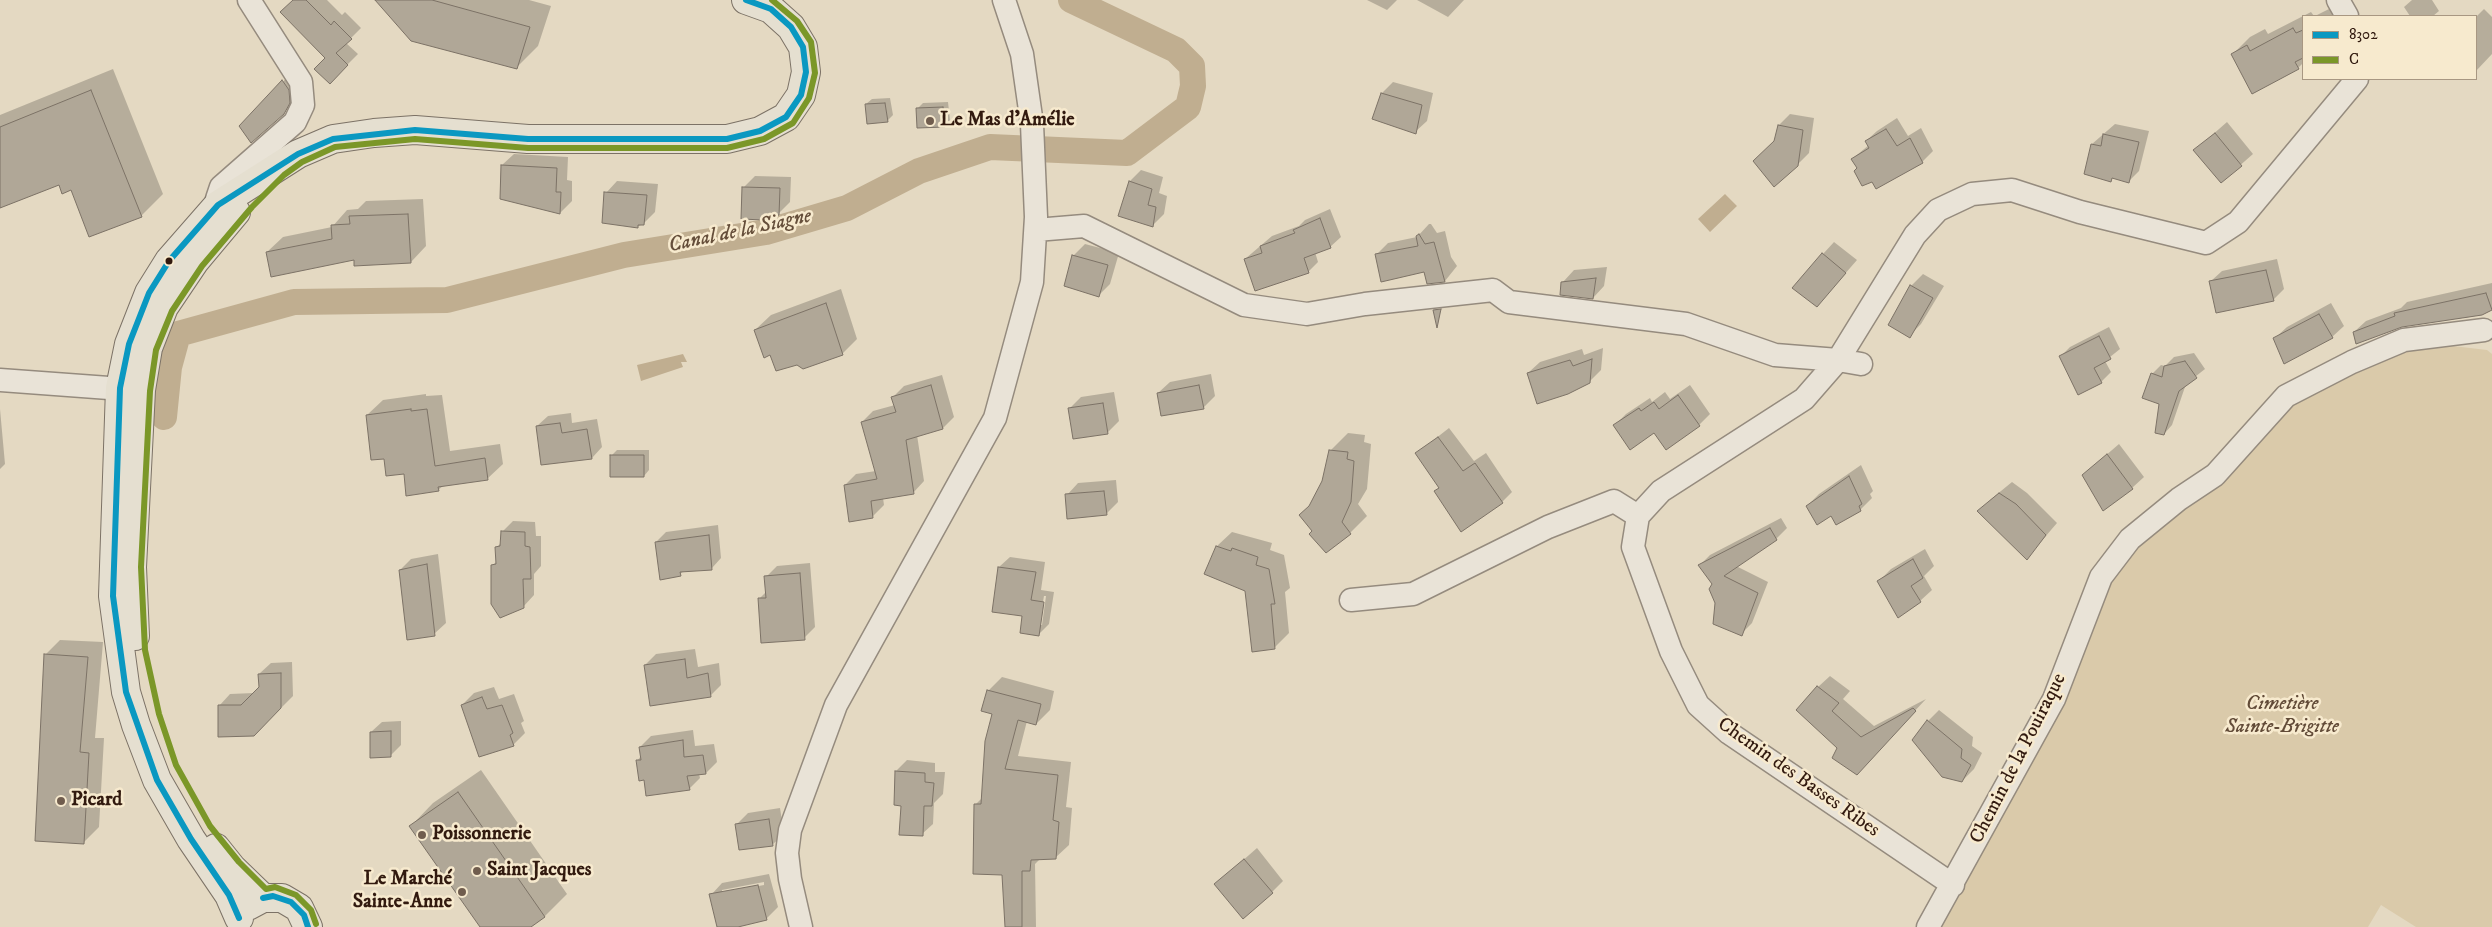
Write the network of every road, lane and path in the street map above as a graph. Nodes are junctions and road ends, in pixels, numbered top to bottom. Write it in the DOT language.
graph roads {
  1 [pos="248,0"];
  2 [pos="746,0"];
  3 [pos="1004,0"];
  4 [pos="2338,0"];
  5 [pos="2346,15"];
  6 [pos="2356,80"];
  7 [pos="223,213"];
  8 [pos="1036,230"];
  9 [pos="2489,330"];
  10 [pos="1838,360"];
  11 [pos="1861,364"];
  12 [pos="0,380"];
  13 [pos="131,389"];
  14 [pos="1638,516"];
  15 [pos="1351,600"];
  16 [pos="1953,885"];
  17 [pos="263,898"];
  18 [pos="238,922"];
  19 [pos="308,927"];
  20 [pos="801,927"];
  21 [pos="1928,927"];
  1 -- 7 [label="street"];
  2 -- 7 [label="main road"];
  3 -- 8 [label="street"];
  4 -- 5 [label="street"];
  6 -- 10 [label="street"];
  7 -- 13 [label="main road"];
  8 -- 10 [label="street"];
  8 -- 20 [label="street"];
  9 -- 16 [label="street, Chemin de la Pouiraque"];
  10 -- 11 [label="street"];
  10 -- 14 [label="street"];
  12 -- 13 [label="street"];
  13 -- 17 [label="main road"];
  13 -- 18 [label="main road"];
  14 -- 15 [label="street"];
  14 -- 16 [label="street, Chemin des Basses Ribes"];
  16 -- 21 [label="street, Chemin de la Pouiraque"];
  17 -- 18 [label="main road"];
  17 -- 19 [label="main road"];
}
